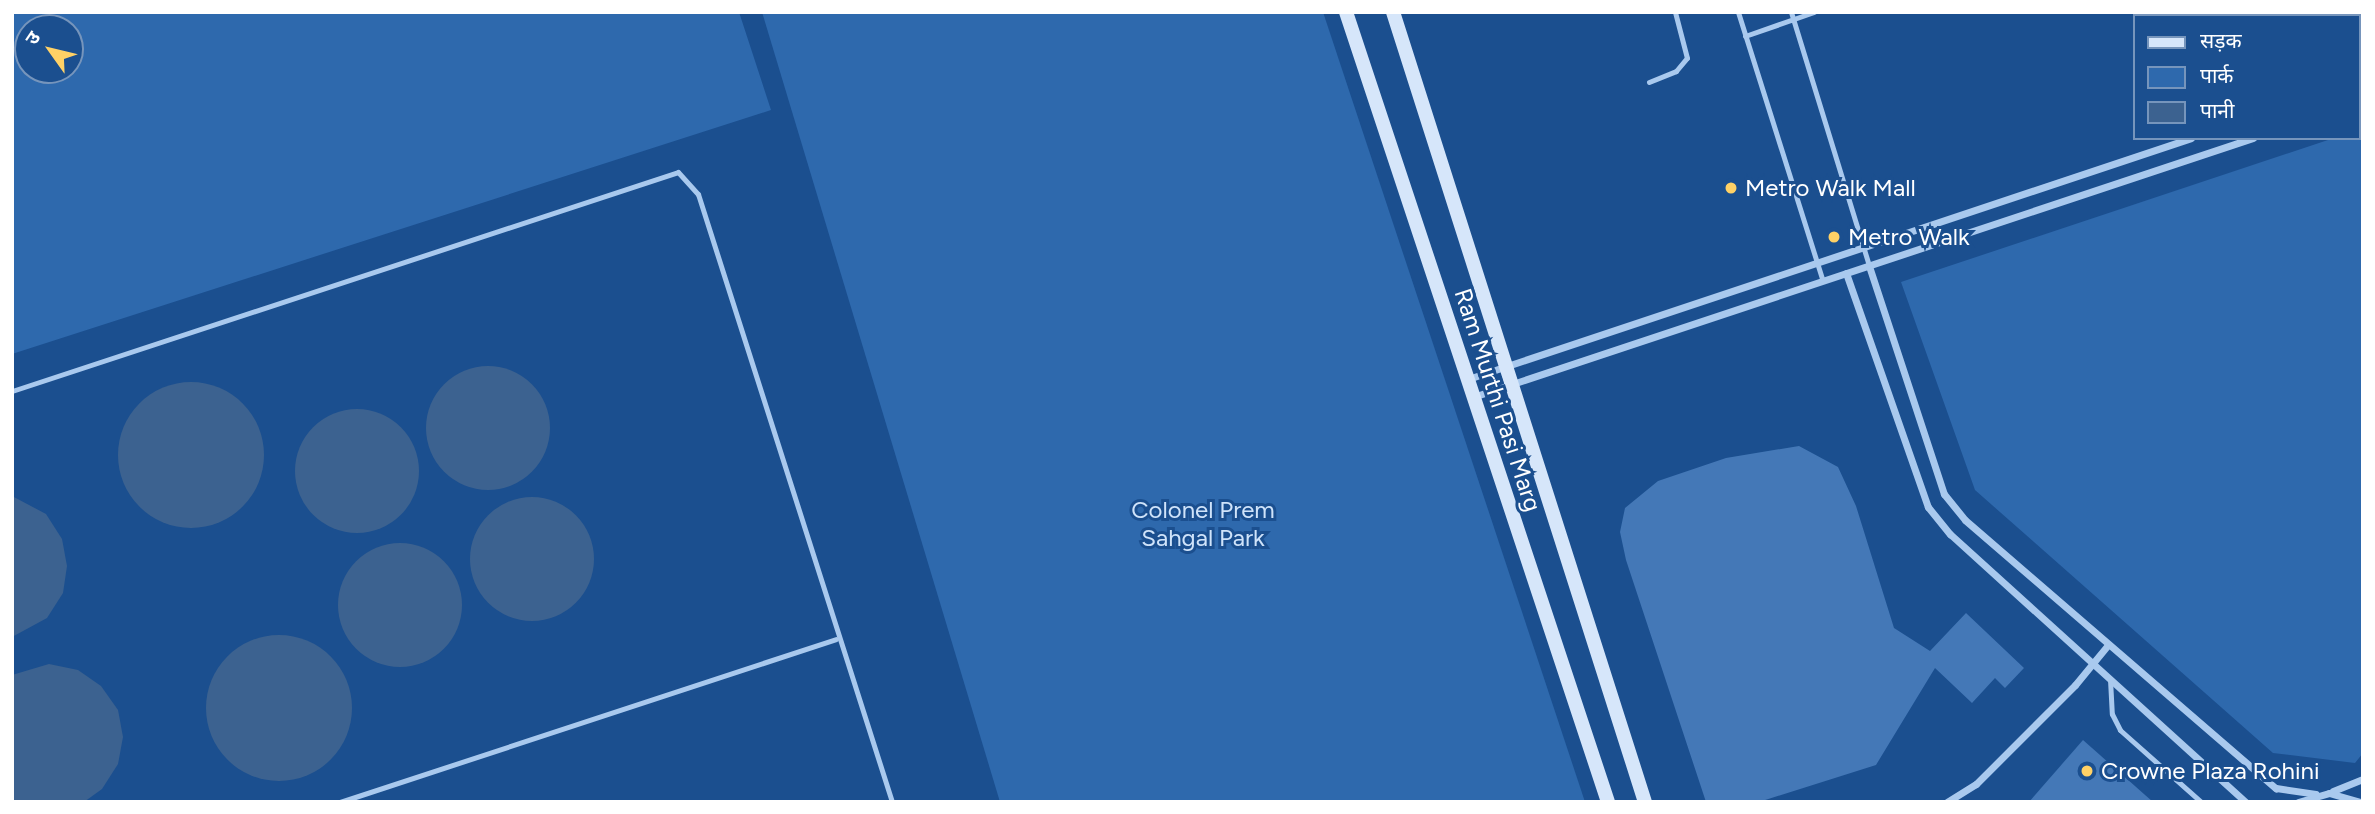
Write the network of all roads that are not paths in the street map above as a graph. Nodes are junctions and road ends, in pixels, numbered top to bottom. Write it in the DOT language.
graph roads {
  1 [pos="1346,12"];
  2 [pos="1393,12"];
  3 [pos="1675,12"];
  4 [pos="1738,12"];
  5 [pos="1814,12"];
  6 [pos="1791,15"];
  7 [pos="1745,36"];
  8 [pos="1649,82"];
  9 [pos="2185,140"];
  10 [pos="2247,140"];
  11 [pos="1863,249"];
  12 [pos="1818,262"];
  13 [pos="1869,266"];
  14 [pos="1846,273"];
  15 [pos="1824,281"];
  16 [pos="1508,367"];
  17 [pos="1467,379"];
  18 [pos="1513,384"];
  19 [pos="12,391"];
  20 [pos="1473,397"];
  21 [pos="836,639"];
  22 [pos="2107,646"];
  23 [pos="2094,664"];
  24 [pos="2110,679"];
  25 [pos="2363,779"];
  26 [pos="2329,793"];
  27 [pos="2316,794"];
  28 [pos="340,802"];
  29 [pos="892,802"];
  30 [pos="1608,802"];
  31 [pos="1645,802"];
  32 [pos="1947,802"];
  33 [pos="2201,802"];
  34 [pos="2246,802"];
  35 [pos="2298,802"];
  36 [pos="2360,802"];
  1 -- 17 [label="street, Ram Murthi Pasi Marg"];
  2 -- 16 [label="street, Ram Murthi Pasi Marg"];
  3 -- 8 [label="lane"];
  4 -- 7 [label="lane"];
  5 -- 6 [label="lane"];
  6 -- 7 [label="lane"];
  6 -- 11 [label="lane"];
  7 -- 12 [label="lane"];
  9 -- 11 [label="street"];
  10 -- 13 [label="street"];
  11 -- 12 [label="street"];
  11 -- 13 [label="lane"];
  12 -- 15 [label="lane"];
  12 -- 16 [label="street"];
  13 -- 14 [label="street"];
  13 -- 22 [label="street"];
  14 -- 15 [label="street"];
  14 -- 23 [label="street"];
  15 -- 18 [label="street"];
  16 -- 17 [label="street"];
  16 -- 18 [label="street, Ram Murthi Pasi Marg"];
  17 -- 20 [label="street, Ram Murthi Pasi Marg"];
  18 -- 20 [label="street"];
  18 -- 31 [label="street, Ram Murthi Pasi Marg"];
  19 -- 21 [label="lane"];
  20 -- 30 [label="street, Ram Murthi Pasi Marg"];
  21 -- 28 [label="lane"];
  21 -- 29 [label="lane"];
  22 -- 23 [label="street"];
  22 -- 27 [label="street"];
  23 -- 24 [label="street"];
  23 -- 32 [label="street"];
  24 -- 33 [label="lane"];
  24 -- 34 [label="street"];
  25 -- 26 [label="street"];
  26 -- 27 [label="street"];
  26 -- 36 [label="street"];
  27 -- 35 [label="street"];
}
